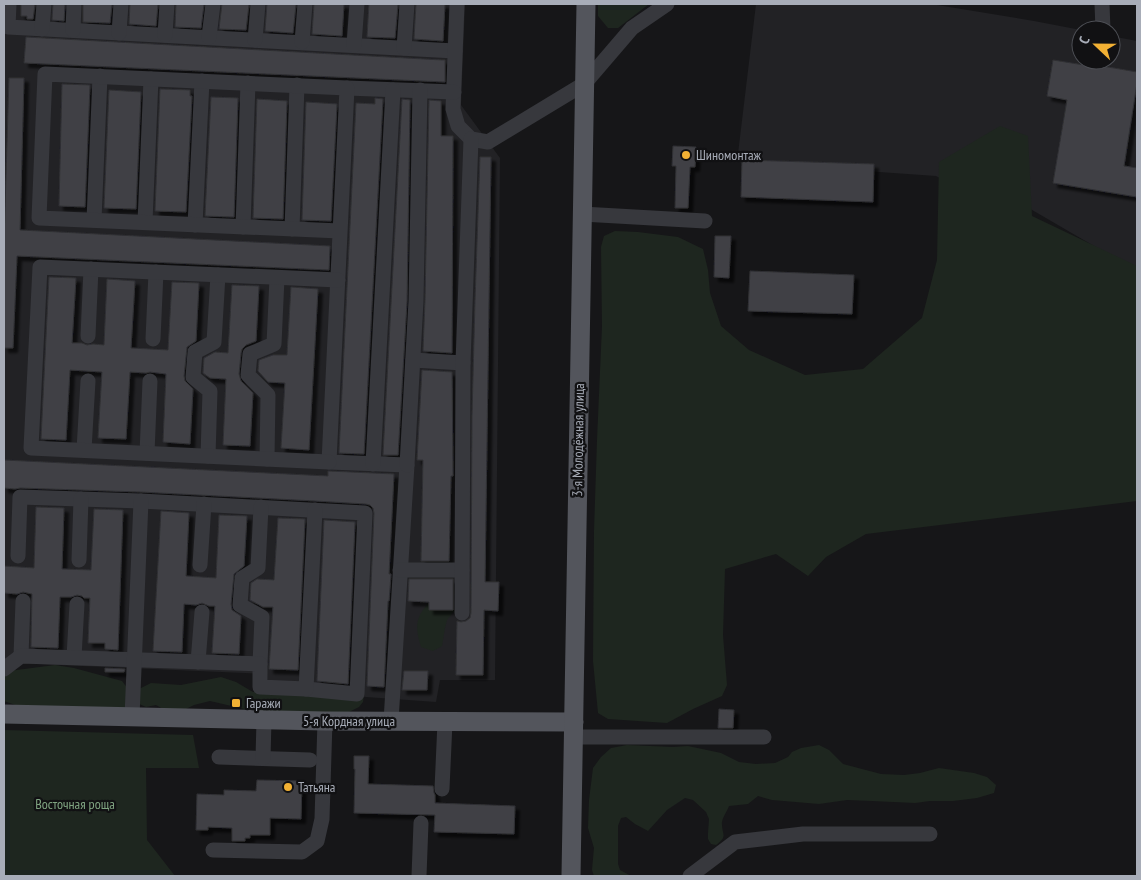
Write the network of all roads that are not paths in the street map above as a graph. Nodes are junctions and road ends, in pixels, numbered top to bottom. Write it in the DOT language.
graph roads {
  1 [pos="9,4"];
  2 [pos="44,4"];
  3 [pos="74,4"];
  4 [pos="121,4"];
  5 [pos="167,4"];
  6 [pos="212,4"];
  7 [pos="258,4"];
  8 [pos="305,4"];
  9 [pos="356,4"];
  10 [pos="407,4"];
  11 [pos="457,4"];
  12 [pos="586,4"];
  13 [pos="667,4"];
  14 [pos="1102,4"];
  15 [pos="1103,20"];
  16 [pos="42,29"];
  17 [pos="73,30"];
  18 [pos="119,33"];
  19 [pos="165,35"];
  20 [pos="209,37"];
  21 [pos="255,40"];
  22 [pos="302,42"];
  23 [pos="354,45"];
  24 [pos="404,48"];
  25 [pos="455,51"];
  26 [pos="100,76"];
  27 [pos="152,79"];
  28 [pos="202,81"];
  29 [pos="248,83"];
  30 [pos="584,84"];
  31 [pos="297,85"];
  32 [pos="347,88"];
  33 [pos="393,90"];
  34 [pos="420,90"];
  35 [pos="454,92"];
  36 [pos="471,139"];
  37 [pos="582,214"];
  38 [pos="94,220"];
  39 [pos="705,221"];
  40 [pos="144,222"];
  41 [pos="195,225"];
  42 [pos="243,227"];
  43 [pos="292,229"];
  44 [pos="340,232"];
  45 [pos="91,269"];
  46 [pos="156,272"];
  47 [pos="218,275"];
  48 [pos="277,278"];
  49 [pos="338,280"];
  50 [pos="88,336"];
  51 [pos="153,339"];
  52 [pos="413,360"];
  53 [pos="463,363"];
  54 [pos="88,381"];
  55 [pos="150,381"];
  56 [pos="84,450"];
  57 [pos="146,453"];
  58 [pos="208,456"];
  59 [pos="267,459"];
  60 [pos="329,462"];
  61 [pos="373,464"];
  62 [pos="407,465"];
  63 [pos="81,499"];
  64 [pos="141,501"];
  65 [pos="204,504"];
  66 [pos="262,507"];
  67 [pos="315,510"];
  68 [pos="18,556"];
  69 [pos="79,560"];
  70 [pos="200,565"];
  71 [pos="400,570"];
  72 [pos="462,570"];
  73 [pos="23,601"];
  74 [pos="77,604"];
  75 [pos="202,612"];
  76 [pos="462,613"];
  77 [pos="21,656"];
  78 [pos="74,658"];
  79 [pos="135,660"];
  80 [pos="198,662"];
  81 [pos="260,664"];
  82 [pos="4,669"];
  83 [pos="306,689"];
  84 [pos="4,714"];
  85 [pos="132,717"];
  86 [pos="264,720"];
  87 [pos="325,721"];
  88 [pos="391,721"];
  89 [pos="445,722"];
  90 [pos="574,730"];
  91 [pos="764,737"];
  92 [pos="219,757"];
  93 [pos="263,758"];
  94 [pos="310,760"];
  95 [pos="442,789"];
  96 [pos="421,823"];
  97 [pos="930,834"];
  98 [pos="213,850"];
  99 [pos="420,876"];
  100 [pos="571,876"];
  101 [pos="690,876"];
  1 -- 16 [label="street"];
  2 -- 16 [label="street"];
  3 -- 17 [label="street"];
  4 -- 18 [label="street"];
  5 -- 19 [label="street"];
  6 -- 20 [label="street"];
  7 -- 21 [label="street"];
  8 -- 22 [label="street"];
  9 -- 23 [label="street"];
  10 -- 24 [label="street"];
  11 -- 25 [label="street"];
  12 -- 30 [label="main road, 3-я Молодёжная улица"];
  13 -- 30 [label="street"];
  14 -- 15 [label="street"];
  16 -- 17 [label="street"];
  17 -- 18 [label="street"];
  18 -- 19 [label="street"];
  19 -- 20 [label="street"];
  20 -- 21 [label="street"];
  21 -- 22 [label="street"];
  22 -- 23 [label="street"];
  23 -- 24 [label="street"];
  24 -- 25 [label="street"];
  25 -- 35 [label="street"];
  26 -- 27 [label="street"];
  26 -- 38 [label="street"];
  26 -- 38 [label="street"];
  27 -- 28 [label="street"];
  27 -- 40 [label="street"];
  28 -- 29 [label="street"];
  28 -- 41 [label="street"];
  29 -- 31 [label="street"];
  29 -- 42 [label="street"];
  30 -- 36 [label="street"];
  30 -- 37 [label="main road, 3-я Молодёжная улица"];
  31 -- 32 [label="street"];
  31 -- 43 [label="street"];
  32 -- 33 [label="street"];
  32 -- 44 [label="street"];
  33 -- 34 [label="street"];
  33 -- 61 [label="street"];
  34 -- 35 [label="street"];
  34 -- 52 [label="street"];
  35 -- 36 [label="street"];
  36 -- 53 [label="street"];
  37 -- 39 [label="street"];
  37 -- 90 [label="main road, 3-я Молодёжная улица"];
  38 -- 40 [label="street"];
  40 -- 41 [label="street"];
  41 -- 42 [label="street"];
  42 -- 43 [label="street"];
  43 -- 44 [label="street"];
  44 -- 49 [label="street"];
  45 -- 46 [label="street"];
  45 -- 50 [label="street"];
  45 -- 56 [label="street"];
  46 -- 47 [label="street"];
  46 -- 51 [label="street"];
  47 -- 48 [label="street"];
  47 -- 58 [label="street"];
  48 -- 49 [label="street"];
  48 -- 59 [label="street"];
  49 -- 60 [label="street"];
  52 -- 53 [label="street"];
  52 -- 62 [label="street"];
  53 -- 72 [label="street"];
  54 -- 56 [label="street"];
  55 -- 57 [label="street"];
  56 -- 57 [label="street"];
  57 -- 58 [label="street"];
  58 -- 59 [label="street"];
  59 -- 60 [label="street"];
  60 -- 61 [label="street"];
  61 -- 62 [label="street"];
  62 -- 71 [label="street"];
  63 -- 64 [label="street"];
  63 -- 68 [label="street"];
  63 -- 69 [label="street"];
  64 -- 65 [label="street"];
  64 -- 79 [label="street"];
  65 -- 66 [label="street"];
  65 -- 70 [label="street"];
  66 -- 67 [label="street"];
  66 -- 81 [label="street"];
  67 -- 83 [label="street"];
  67 -- 83 [label="street"];
  71 -- 72 [label="street"];
  71 -- 88 [label="street"];
  72 -- 76 [label="street"];
  73 -- 77 [label="street"];
  74 -- 78 [label="street"];
  75 -- 80 [label="street"];
  77 -- 78 [label="street"];
  77 -- 82 [label="street"];
  78 -- 79 [label="street"];
  79 -- 80 [label="street"];
  79 -- 85 [label="street"];
  80 -- 81 [label="street"];
  81 -- 83 [label="street"];
  84 -- 85 [label="main road, 5-я Кордная улица"];
  85 -- 86 [label="main road, 5-я Кордная улица"];
  86 -- 87 [label="main road, 5-я Кордная улица"];
  86 -- 93 [label="street"];
  87 -- 88 [label="main road, 5-я Кордная улица"];
  87 -- 98 [label="street"];
  88 -- 89 [label="main road, 5-я Кордная улица"];
  89 -- 90 [label="main road, 5-я Кордная улица"];
  89 -- 95 [label="street"];
  90 -- 91 [label="street"];
  90 -- 100 [label="main road, 3-я Молодёжная улица"];
  92 -- 93 [label="street"];
  93 -- 94 [label="street"];
  96 -- 99 [label="street"];
  97 -- 101 [label="street"];
}
